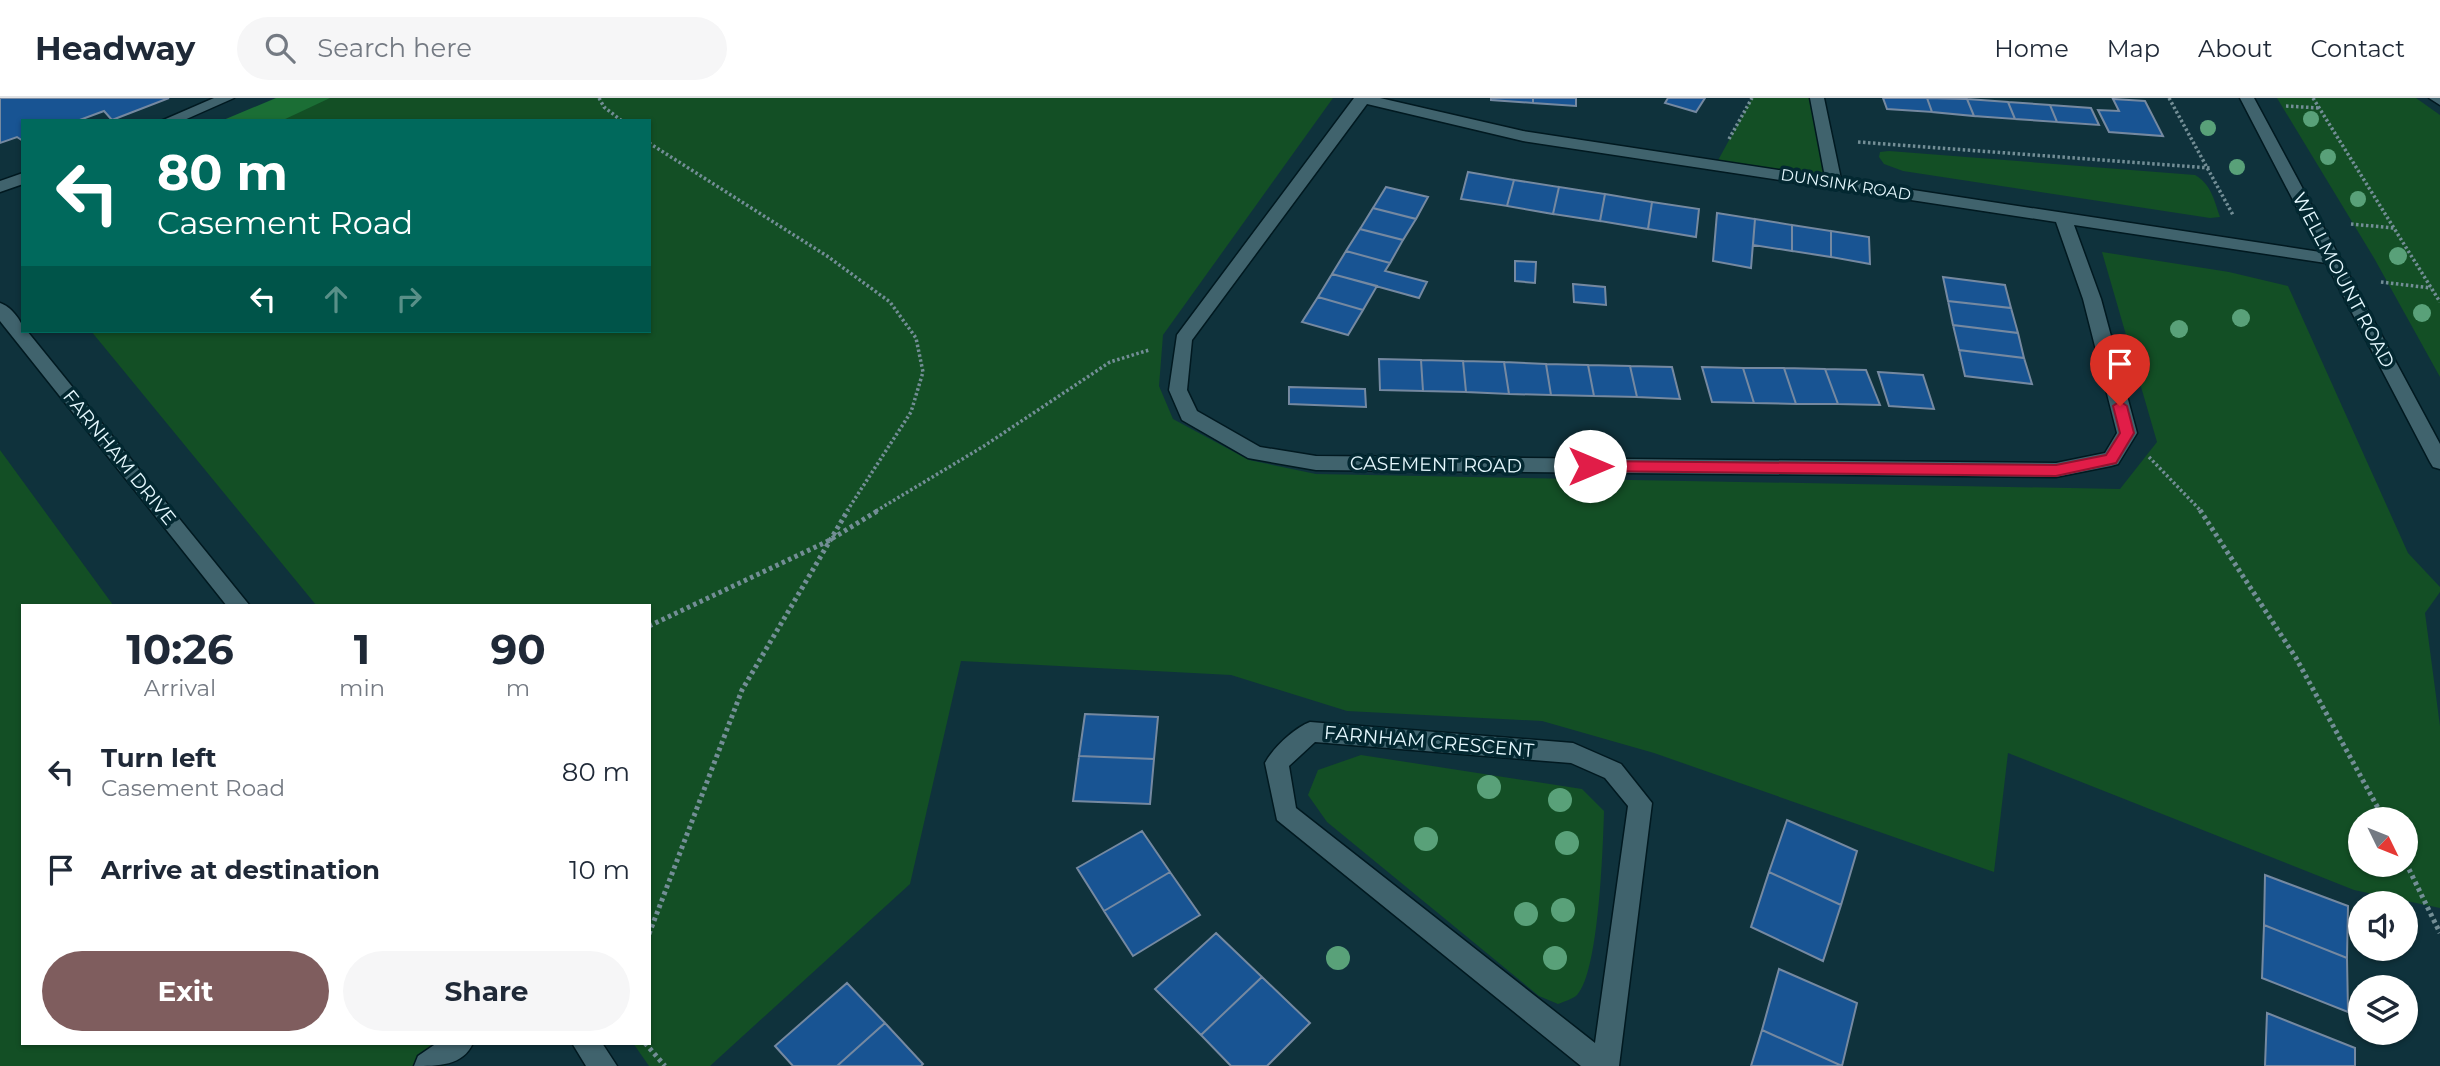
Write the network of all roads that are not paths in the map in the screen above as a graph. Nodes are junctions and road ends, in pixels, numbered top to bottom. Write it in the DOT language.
graph roads {
  1 [pos="227,98"];
  2 [pos="1817,98"];
  3 [pos="2247,98"];
  4 [pos="1362,99"];
  5 [pos="173,119"];
  6 [pos="21,179"];
  7 [pos="1834,182"];
  8 [pos="0,187"];
  9 [pos="2063,218"];
  10 [pos="2334,259"];
  11 [pos="0,309"];
  12 [pos="2440,462"];
  13 [pos="238,604"];
  14 [pos="457,1045"];
  15 [pos="587,1045"];
  16 [pos="428,1066"];
  17 [pos="603,1066"];
  18 [pos="1603,1066"];
  1 -- 5 [label="street"];
  2 -- 7 [label="street"];
  3 -- 10 [label="street, WELLMOUNT ROAD"];
  4 -- 7 [label="street, DUNSINK ROAD"];
  4 -- 9 [label="street, CASEMENT ROAD"];
  6 -- 8 [label="street"];
  7 -- 9 [label="street, DUNSINK ROAD"];
  9 -- 10 [label="street, DUNSINK ROAD"];
  10 -- 12 [label="street, WELLMOUNT ROAD"];
  11 -- 13 [label="street, FARNHAM DRIVE"];
  14 -- 16 [label="street"];
  15 -- 17 [label="street"];
  18 -- 18 [label="street, FARNHAM CRESCENT"];
}
